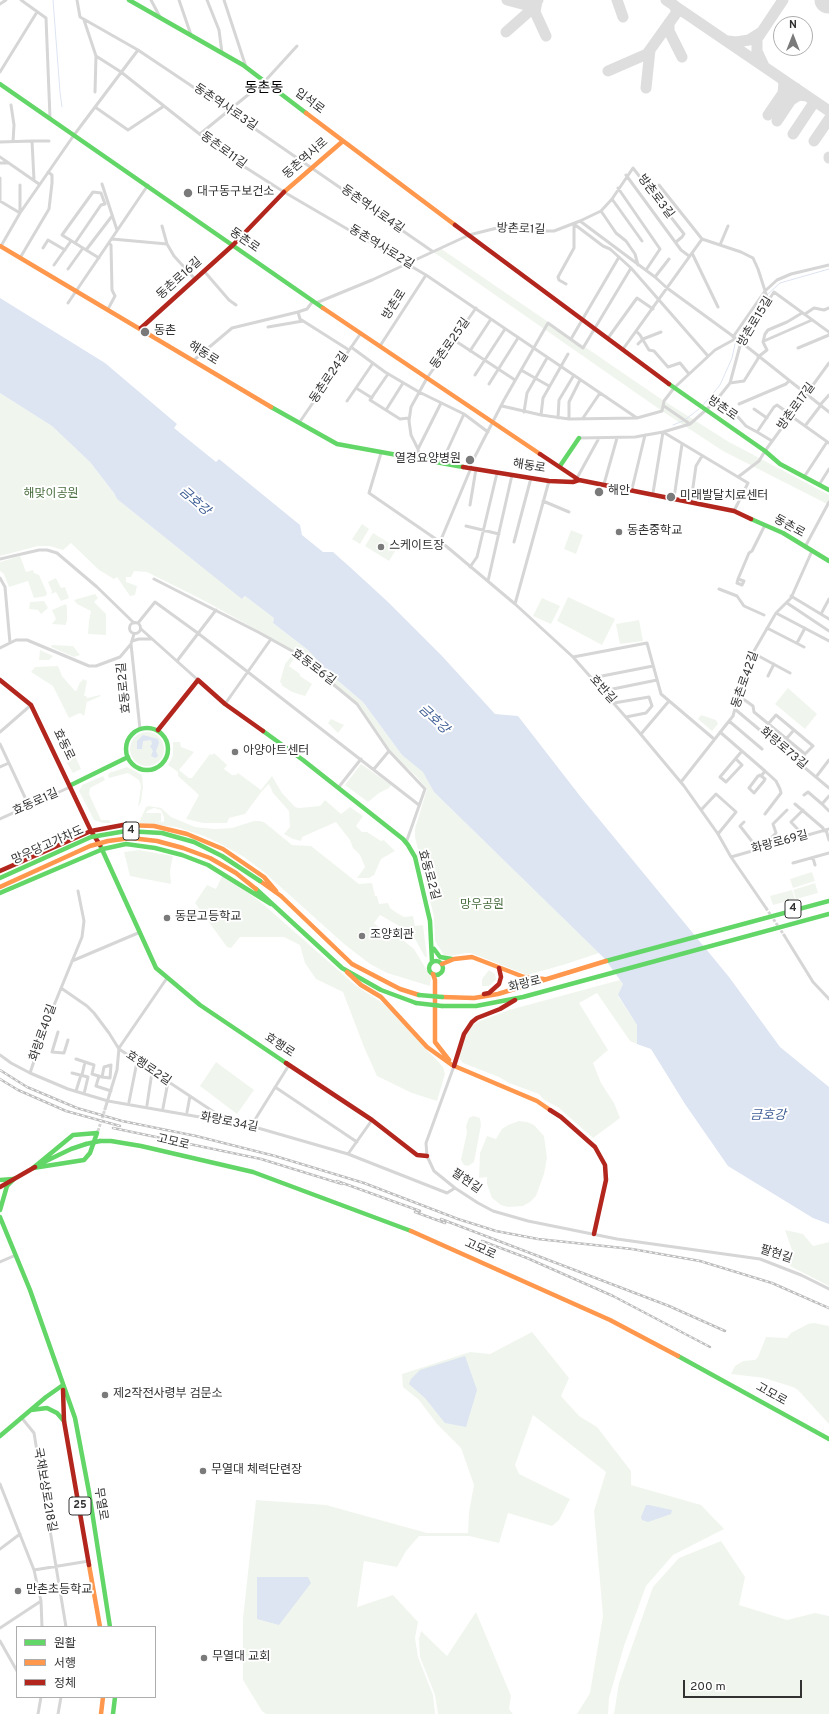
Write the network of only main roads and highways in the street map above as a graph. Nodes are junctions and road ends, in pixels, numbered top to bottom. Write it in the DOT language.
graph roads {
  1 [pos="129,0"];
  2 [pos="0,84"];
  3 [pos="343,141"];
  4 [pos="469,235"];
  5 [pos="233,245"];
  6 [pos="0,246"];
  7 [pos="140,328"];
  8 [pos="579,438"];
  9 [pos="560,466"];
  10 [pos="578,479"];
  11 [pos="829,490"];
  12 [pos="829,561"];
  13 [pos="0,680"];
  14 [pos="158,730"];
  15 [pos="128,757"];
  16 [pos="71,785"];
  17 [pos="91,831"];
  18 [pos="103,850"];
  19 [pos="0,872"];
  20 [pos="0,878"];
  21 [pos="260,881"];
  22 [pos="0,887"];
  23 [pos="256,889"];
  24 [pos="0,893"];
  25 [pos="281,896"];
  26 [pos="829,901"];
  27 [pos="276,907"];
  28 [pos="829,914"];
  29 [pos="433,948"];
  30 [pos="433,953"];
  31 [pos="452,960"];
  32 [pos="432,962"];
  33 [pos="441,964"];
  34 [pos="342,968"];
  35 [pos="499,968"];
  36 [pos="433,974"];
  37 [pos="439,974"];
  38 [pos="558,976"];
  39 [pos="435,980"];
  40 [pos="523,997"];
  41 [pos="474,998"];
  42 [pos="453,1066"];
  43 [pos="427,1156"];
  44 [pos="33,1168"];
  45 [pos="14,1179"];
  46 [pos="0,1180"];
  47 [pos="0,1186"];
  48 [pos="0,1210"];
  49 [pos="0,1217"];
  50 [pos="594,1234"];
  51 [pos="63,1385"];
  52 [pos="30,1410"];
  53 [pos="64,1421"];
  54 [pos="0,1436"];
  55 [pos="829,1439"];
  56 [pos="100,1626"];
  57 [pos="110,1626"];
  58 [pos="103,1698"];
  59 [pos="115,1698"];
  60 [pos="103,1714"];
  61 [pos="113,1714"];
  1 -- 3 [label="main road, 입석로"];
  2 -- 5 [label="main road, 동촌로"];
  3 -- 4 [label="main road, 입석로"];
  3 -- 5 [label="main road, 동촌역사로"];
  4 -- 11 [label="main road, 방촌로"];
  5 -- 7 [label="main road, 동촌로16길"];
  5 -- 9 [label="main road, 동촌로"];
  6 -- 7 [label="main road, 해동로"];
  7 -- 10 [label="main road, 해동로"];
  8 -- 9 [label="main road"];
  9 -- 10 [label="main road, 동촌로"];
  10 -- 12 [label="main road, 동촌로"];
  13 -- 16 [label="main road, 효동로"];
  14 -- 15 [label="main road"];
  14 -- 15 [label="main road"];
  14 -- 29 [label="main road, 효동로2길"];
  15 -- 16 [label="main road"];
  16 -- 17 [label="main road, 효동로"];
  17 -- 18 [label="main road, 효행로"];
  17 -- 19 [label="main road"];
  17 -- 25 [label="main road"];
  18 -- 24 [label="main road"];
  18 -- 27 [label="main road"];
  18 -- 43 [label="main road, 효행로"];
  20 -- 21 [label="main road, 망우당고가차도 / 4, bridge"];
  21 -- 25 [label="main road, 화랑로 / 4"];
  22 -- 23 [label="main road, 망우당고가차도, bridge"];
  23 -- 27 [label="main road, 화랑로"];
  25 -- 41 [label="main road, 화랑로 / 4, bridge"];
  26 -- 38 [label="main road, 화랑로 / 4"];
  27 -- 34 [label="main road, 화랑로"];
  28 -- 40 [label="main road, 화랑로"];
  29 -- 30 [label="main road, 효동로2길"];
  29 -- 31 [label="main road"];
  30 -- 32 [label="main road, 효동로2길"];
  30 -- 33 [label="main road"];
  31 -- 33 [label="main road"];
  31 -- 35 [label="main road"];
  32 -- 33 [label="main road"];
  32 -- 36 [label="main road, 효동로2길"];
  33 -- 37 [label="main road"];
  34 -- 40 [label="main road, 화랑로, bridge"];
  34 -- 42 [label="main road"];
  35 -- 38 [label="main road"];
  35 -- 41 [label="main road"];
  36 -- 37 [label="main road"];
  36 -- 39 [label="main road"];
  37 -- 39 [label="main road"];
  38 -- 41 [label="main road, 화랑로"];
  39 -- 42 [label="main road"];
  40 -- 42 [label="main road"];
  42 -- 50 [label="main road"];
  44 -- 44 [label="main road"];
  44 -- 45 [label="main road"];
  44 -- 55 [label="main road, 고모로, bridge"];
  45 -- 46 [label="main road"];
  45 -- 47 [label="main road"];
  45 -- 48 [label="main road"];
  49 -- 51 [label="main road, 무열로 / 25"];
  51 -- 52 [label="main road"];
  51 -- 53 [label="main road, 무열로 / 25"];
  51 -- 57 [label="main road, 무열로"];
  52 -- 53 [label="main road"];
  52 -- 54 [label="main road"];
  53 -- 56 [label="main road, 무열로 / 25"];
  58 -- 60 [label="main road"];
  59 -- 61 [label="main road"];
}
